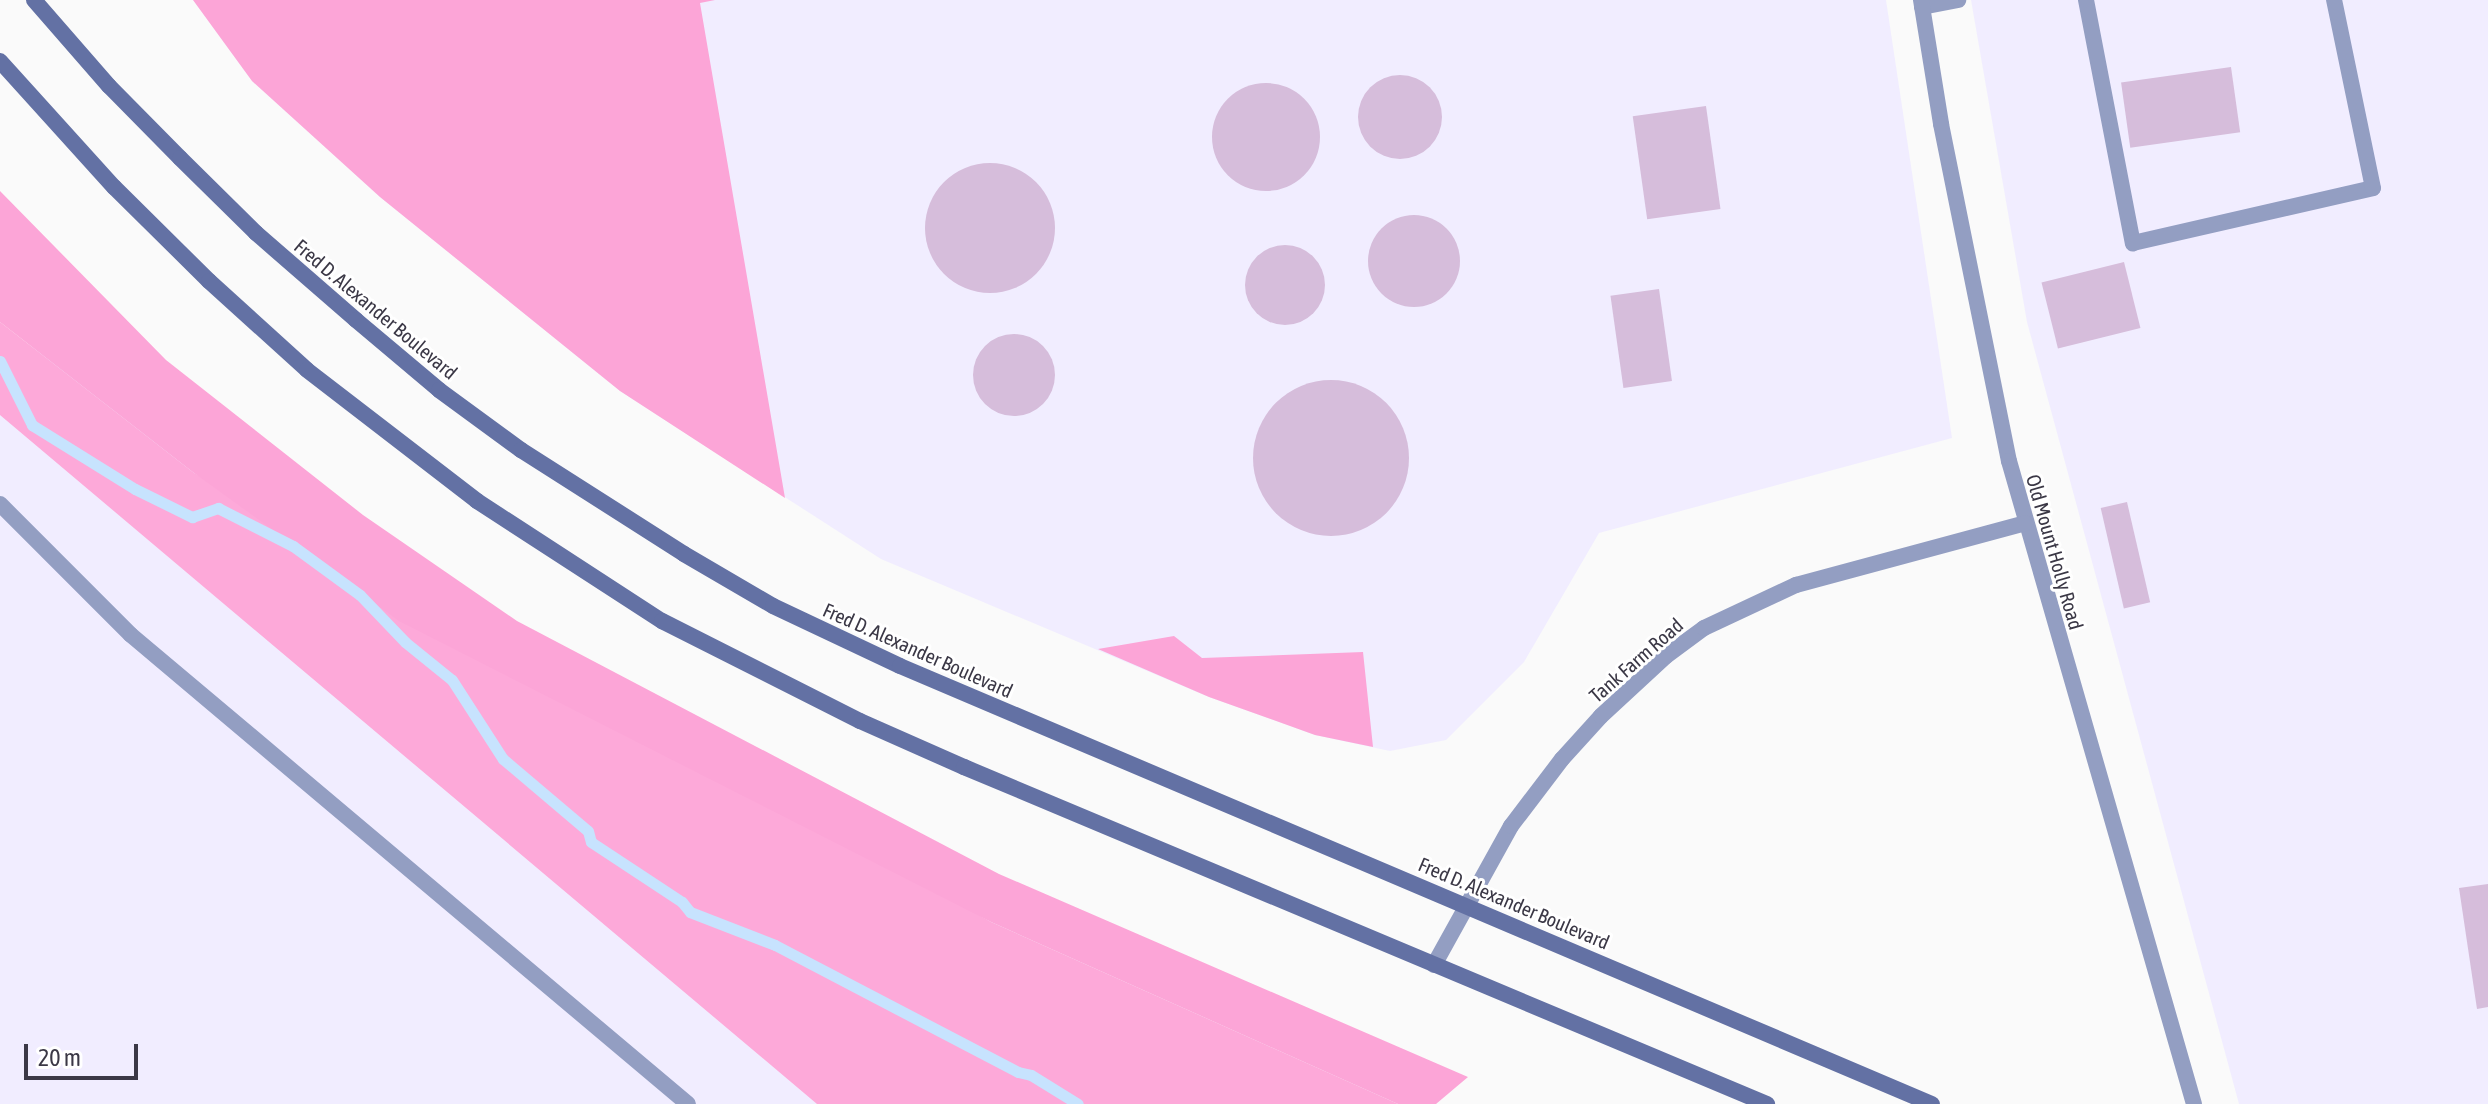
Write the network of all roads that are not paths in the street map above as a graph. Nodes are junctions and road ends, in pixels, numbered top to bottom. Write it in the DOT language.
graph roads {
  1 [pos="34,0"];
  2 [pos="1958,0"];
  3 [pos="2086,0"];
  4 [pos="2334,0"];
  5 [pos="1921,3"];
  6 [pos="0,61"];
  7 [pos="0,504"];
  8 [pos="2025,523"];
  9 [pos="1466,904"];
  10 [pos="1434,965"];
  11 [pos="688,1104"];
  12 [pos="1767,1104"];
  13 [pos="1932,1104"];
  14 [pos="2194,1104"];
  1 -- 9 [label="main road, Fred D. Alexander Boulevard"];
  2 -- 5 [label="street"];
  3 -- 4 [label="street"];
  5 -- 8 [label="street, Old Mount Holly Road"];
  6 -- 10 [label="main road"];
  7 -- 11 [label="street"];
  8 -- 9 [label="street, Tank Farm Road"];
  8 -- 14 [label="street, Old Mount Holly Road"];
  9 -- 10 [label="street, Tank Farm Road"];
  9 -- 13 [label="main road, Fred D. Alexander Boulevard"];
  10 -- 12 [label="main road"];
}
